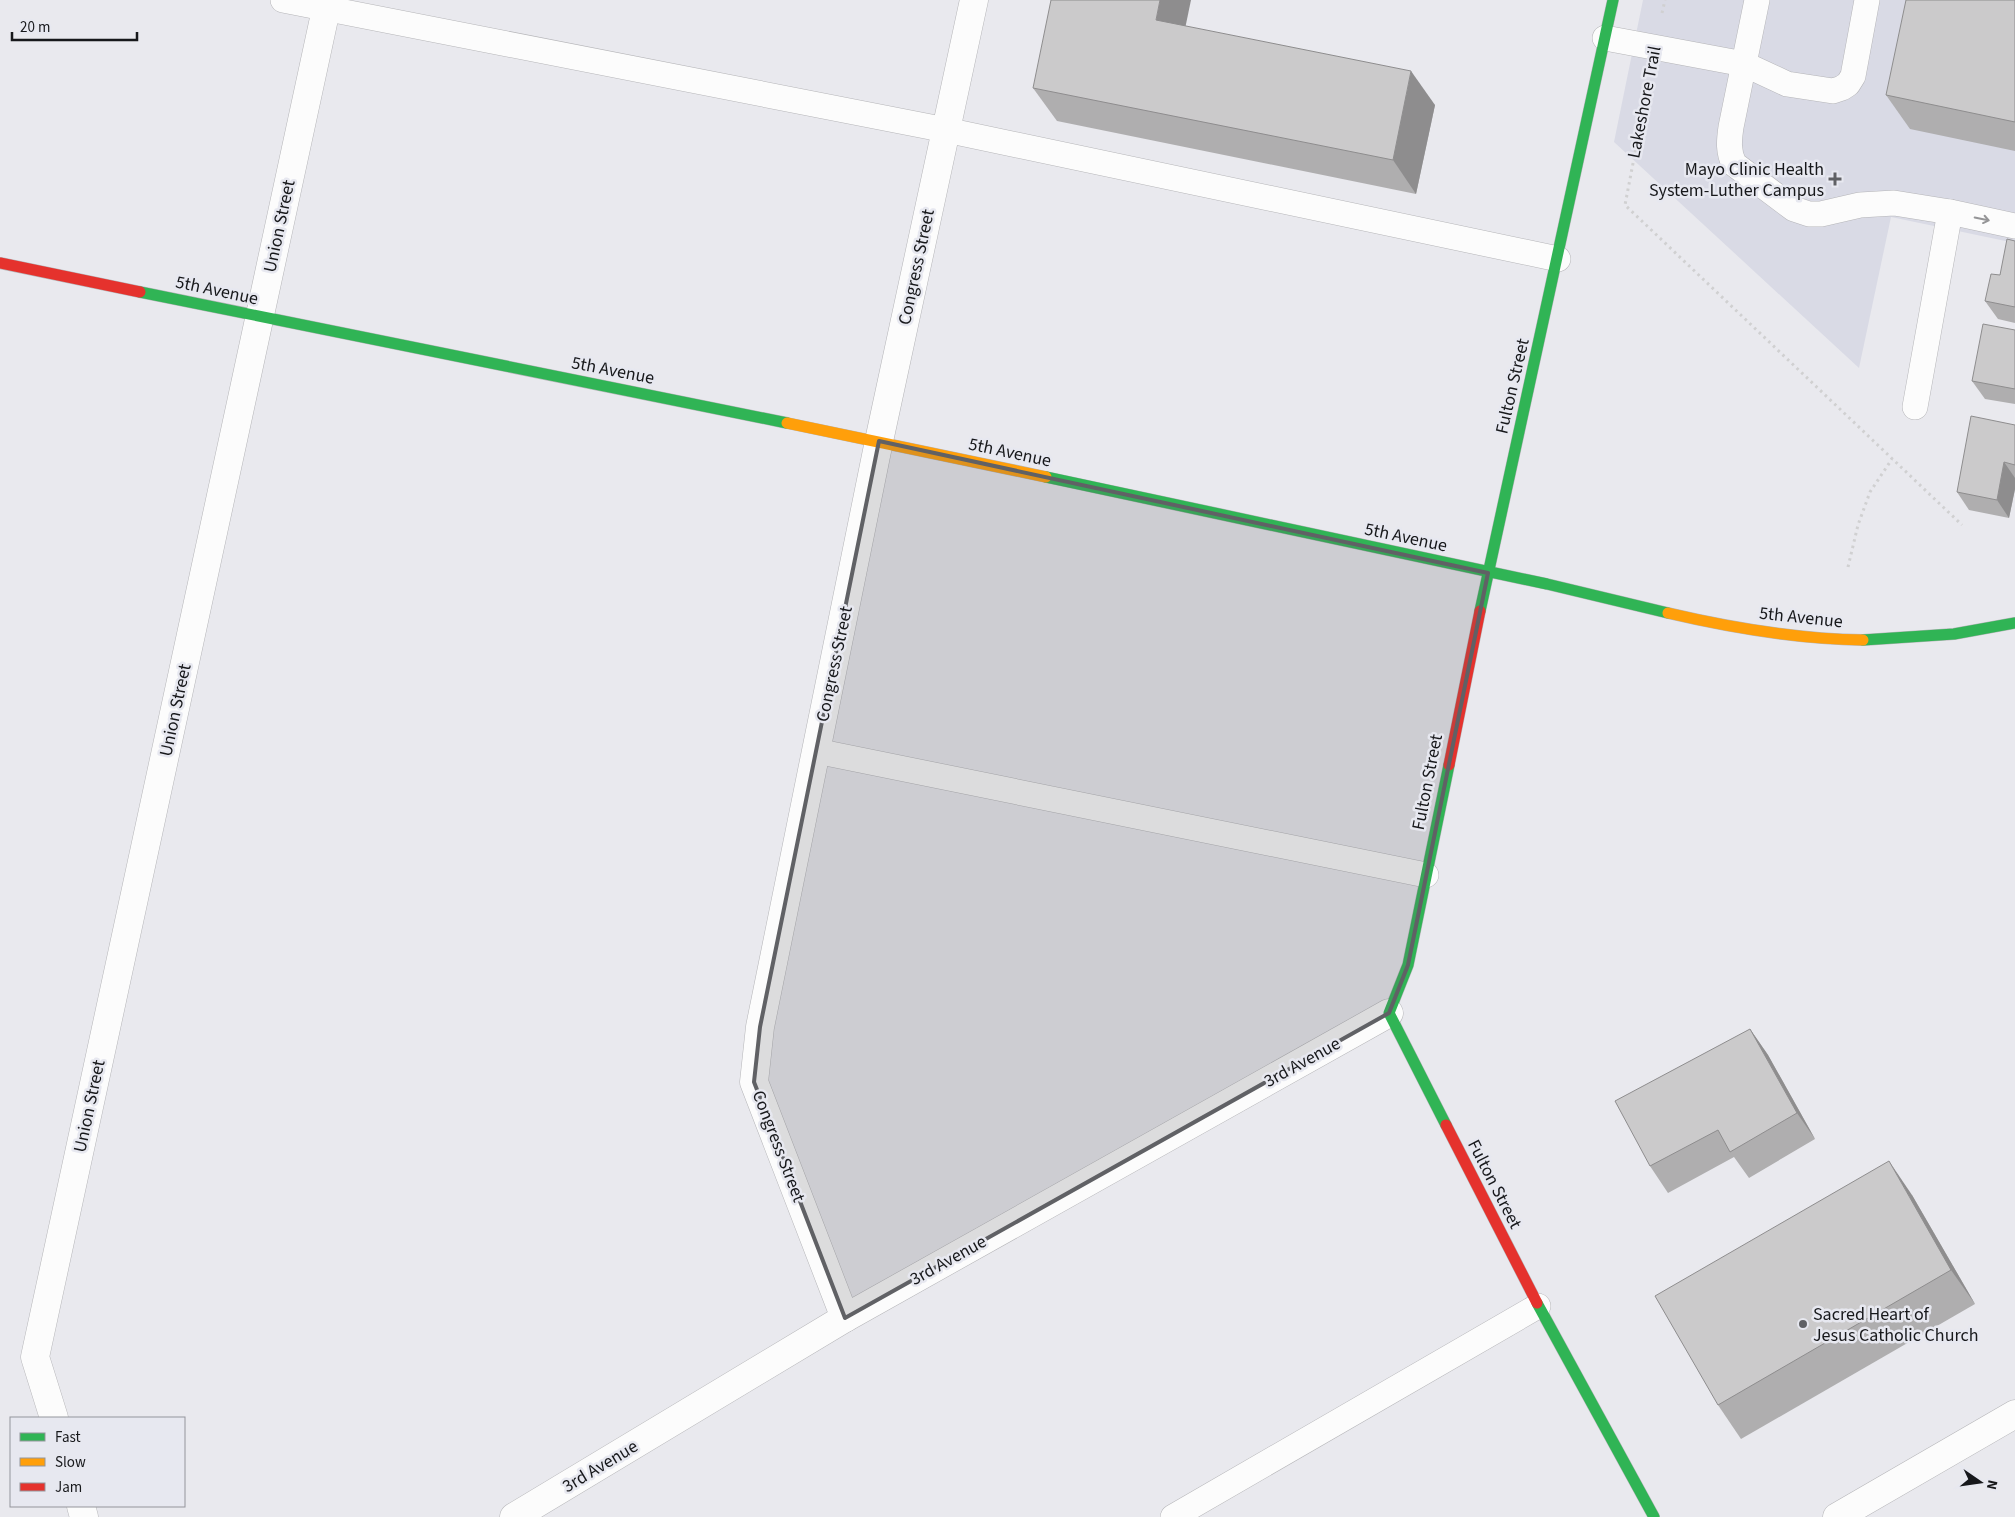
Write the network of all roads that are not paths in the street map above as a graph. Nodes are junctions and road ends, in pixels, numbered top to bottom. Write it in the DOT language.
graph roads {
  1 [pos="283,0"];
  2 [pos="974,0"];
  3 [pos="1613,0"];
  4 [pos="1757,0"];
  5 [pos="1868,0"];
  6 [pos="327,4"];
  7 [pos="1605,38"];
  8 [pos="1744,64"];
  9 [pos="946,130"];
  10 [pos="1950,212"];
  11 [pos="2015,226"];
  12 [pos="1558,259"];
  13 [pos="0,262"];
  14 [pos="260,317"];
  15 [pos="1914,407"];
  16 [pos="879,441"];
  17 [pos="1488,572"];
  18 [pos="2015,622"];
  19 [pos="816,751"];
  20 [pos="1426,876"];
  21 [pos="1389,1013"];
  22 [pos="1538,1306"];
  23 [pos="845,1318"];
  24 [pos="2015,1414"];
  25 [pos="54,1417"];
  26 [pos="514,1517"];
  27 [pos="1173,1517"];
  28 [pos="1654,1517"];
  29 [pos="1837,1517"];
  1 -- 6 [label="lane"];
  2 -- 9 [label="street, Congress Street"];
  3 -- 7 [label="main road, Fulton Street"];
  4 -- 8 [label="lane"];
  5 -- 8 [label="lane"];
  6 -- 9 [label="lane"];
  6 -- 14 [label="street, Union Street"];
  7 -- 8 [label="lane"];
  7 -- 12 [label="main road, Fulton Street"];
  8 -- 10 [label="lane"];
  9 -- 12 [label="lane"];
  9 -- 16 [label="street, Congress Street"];
  10 -- 11 [label="lane, one-way"];
  10 -- 15 [label="lane"];
  12 -- 17 [label="main road, Fulton Street"];
  13 -- 14 [label="main road, 5th Avenue"];
  14 -- 16 [label="main road, 5th Avenue"];
  14 -- 25 [label="street, Union Street"];
  16 -- 17 [label="main road, 5th Avenue"];
  16 -- 19 [label="street, Congress Street"];
  17 -- 18 [label="main road, 5th Avenue"];
  17 -- 20 [label="main road, Fulton Street"];
  19 -- 20 [label="lane"];
  19 -- 23 [label="street, Congress Street"];
  20 -- 21 [label="main road, Fulton Street"];
  21 -- 22 [label="main road, Fulton Street"];
  21 -- 23 [label="street, 3rd Avenue"];
  22 -- 27 [label="lane"];
  22 -- 28 [label="main road, Fulton Street"];
  23 -- 26 [label="street, 3rd Avenue"];
  24 -- 29 [label="street"];
}
